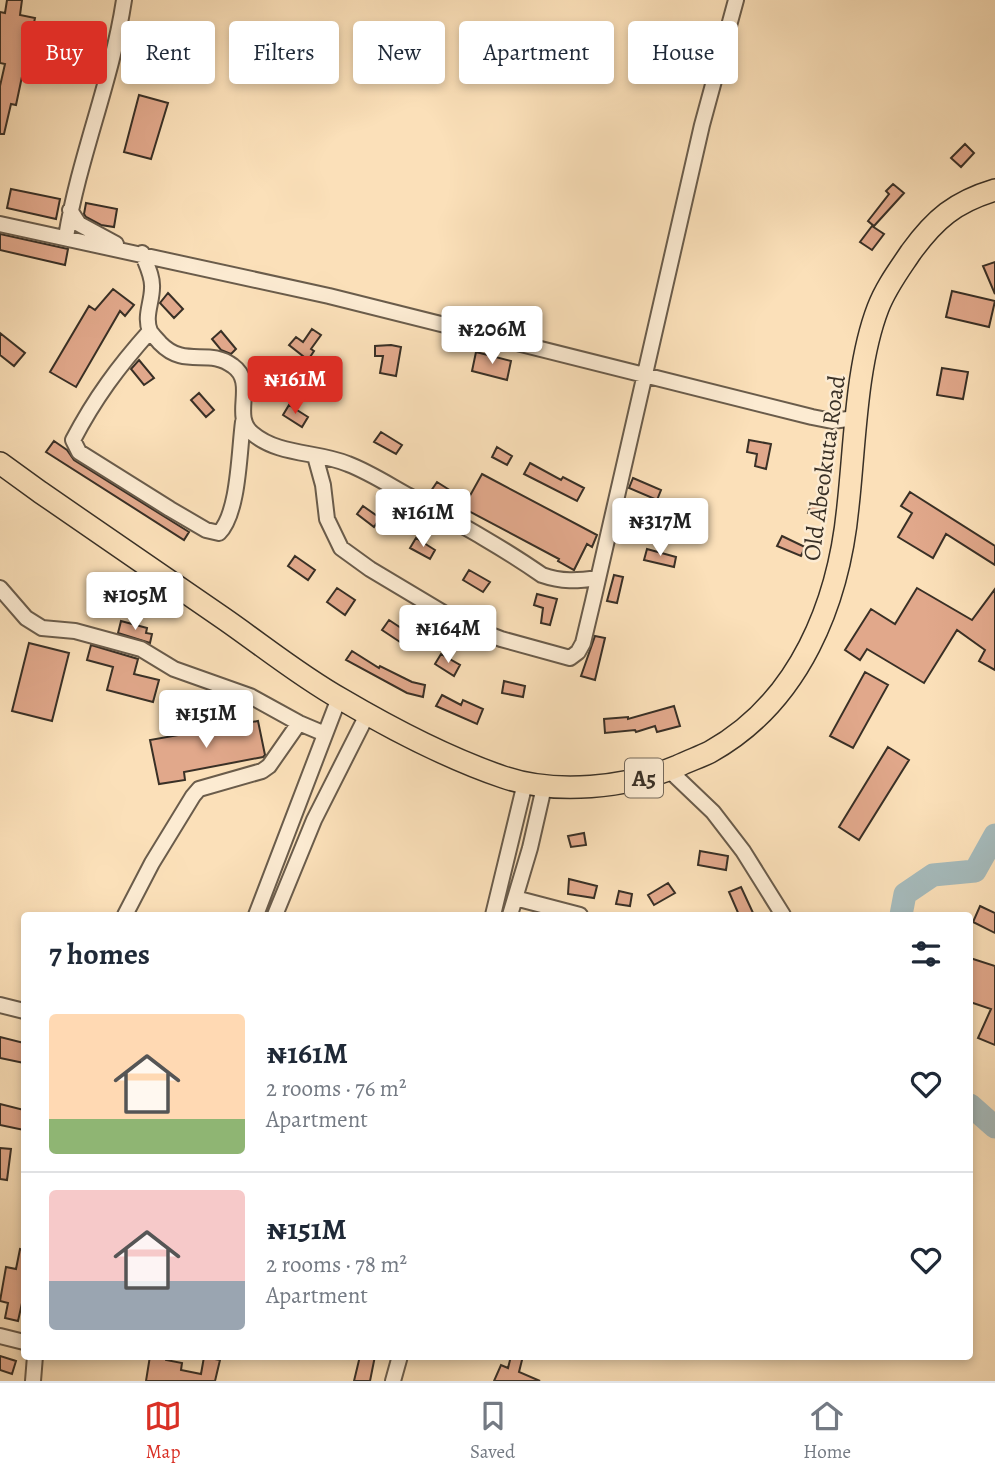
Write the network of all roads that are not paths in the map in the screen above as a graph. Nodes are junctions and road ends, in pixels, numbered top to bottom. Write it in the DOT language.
graph roads {
  1 [pos="124,0"];
  2 [pos="736,0"];
  3 [pos="995,190"];
  4 [pos="70,210"];
  5 [pos="0,223"];
  6 [pos="66,237"];
  7 [pos="123,250"];
  8 [pos="142,253"];
  9 [pos="150,331"];
  10 [pos="645,374"];
  11 [pos="856,418"];
  12 [pos="243,422"];
  13 [pos="316,456"];
  14 [pos="0,463"];
  15 [pos="598,578"];
  16 [pos="0,589"];
  17 [pos="339,698"];
  18 [pos="368,713"];
  19 [pos="299,723"];
  20 [pos="326,734"];
  21 [pos="314,763"];
  22 [pos="669,770"];
  23 [pos="337,775"];
  24 [pos="535,785"];
  25 [pos="303,792"];
  26 [pos="323,803"];
  27 [pos="515,898"];
  28 [pos="127,912"];
  29 [pos="257,912"];
  30 [pos="276,912"];
  31 [pos="494,912"];
  32 [pos="511,912"];
  33 [pos="569,912"];
  34 [pos="781,912"];
  35 [pos="0,1005"];
  36 [pos="21,1010"];
  37 [pos="0,1336"];
  38 [pos="21,1341"];
  39 [pos="35,1360"];
  40 [pos="399,1360"];
  41 [pos="33,1381"];
  42 [pos="393,1381"];
  1 -- 4 [label="street"];
  2 -- 10 [label="street"];
  3 -- 11 [label="highway, Old Abeokuta Road / A5"];
  4 -- 6 [label="street"];
  4 -- 7 [label="street"];
  5 -- 6 [label="street"];
  6 -- 7 [label="street"];
  7 -- 8 [label="street"];
  8 -- 9 [label="street"];
  8 -- 10 [label="street"];
  9 -- 12 [label="street"];
  9 -- 12 [label="street"];
  10 -- 11 [label="street"];
  10 -- 15 [label="street"];
  11 -- 22 [label="highway, Old Abeokuta Road / A5"];
  12 -- 13 [label="street"];
  13 -- 15 [label="street"];
  13 -- 15 [label="street"];
  14 -- 17 [label="highway, Old Abeokuta Road / A5"];
  16 -- 19 [label="street"];
  17 -- 18 [label="highway, Old Abeokuta Road / A5"];
  17 -- 20 [label="street"];
  18 -- 23 [label="street"];
  18 -- 24 [label="highway, Old Abeokuta Road / A5"];
  19 -- 20 [label="street"];
  19 -- 28 [label="street"];
  20 -- 21 [label="street"];
  21 -- 23 [label="street"];
  21 -- 25 [label="street"];
  22 -- 24 [label="highway, Old Abeokuta Road / A5"];
  22 -- 34 [label="street"];
  23 -- 26 [label="street"];
  24 -- 27 [label="street"];
  24 -- 31 [label="street"];
  25 -- 26 [label="street"];
  25 -- 29 [label="street"];
  26 -- 30 [label="street"];
  27 -- 32 [label="street"];
  27 -- 33 [label="street"];
  35 -- 36 [label="street"];
  37 -- 38 [label="street"];
  39 -- 41 [label="street"];
  40 -- 42 [label="street"];
}
